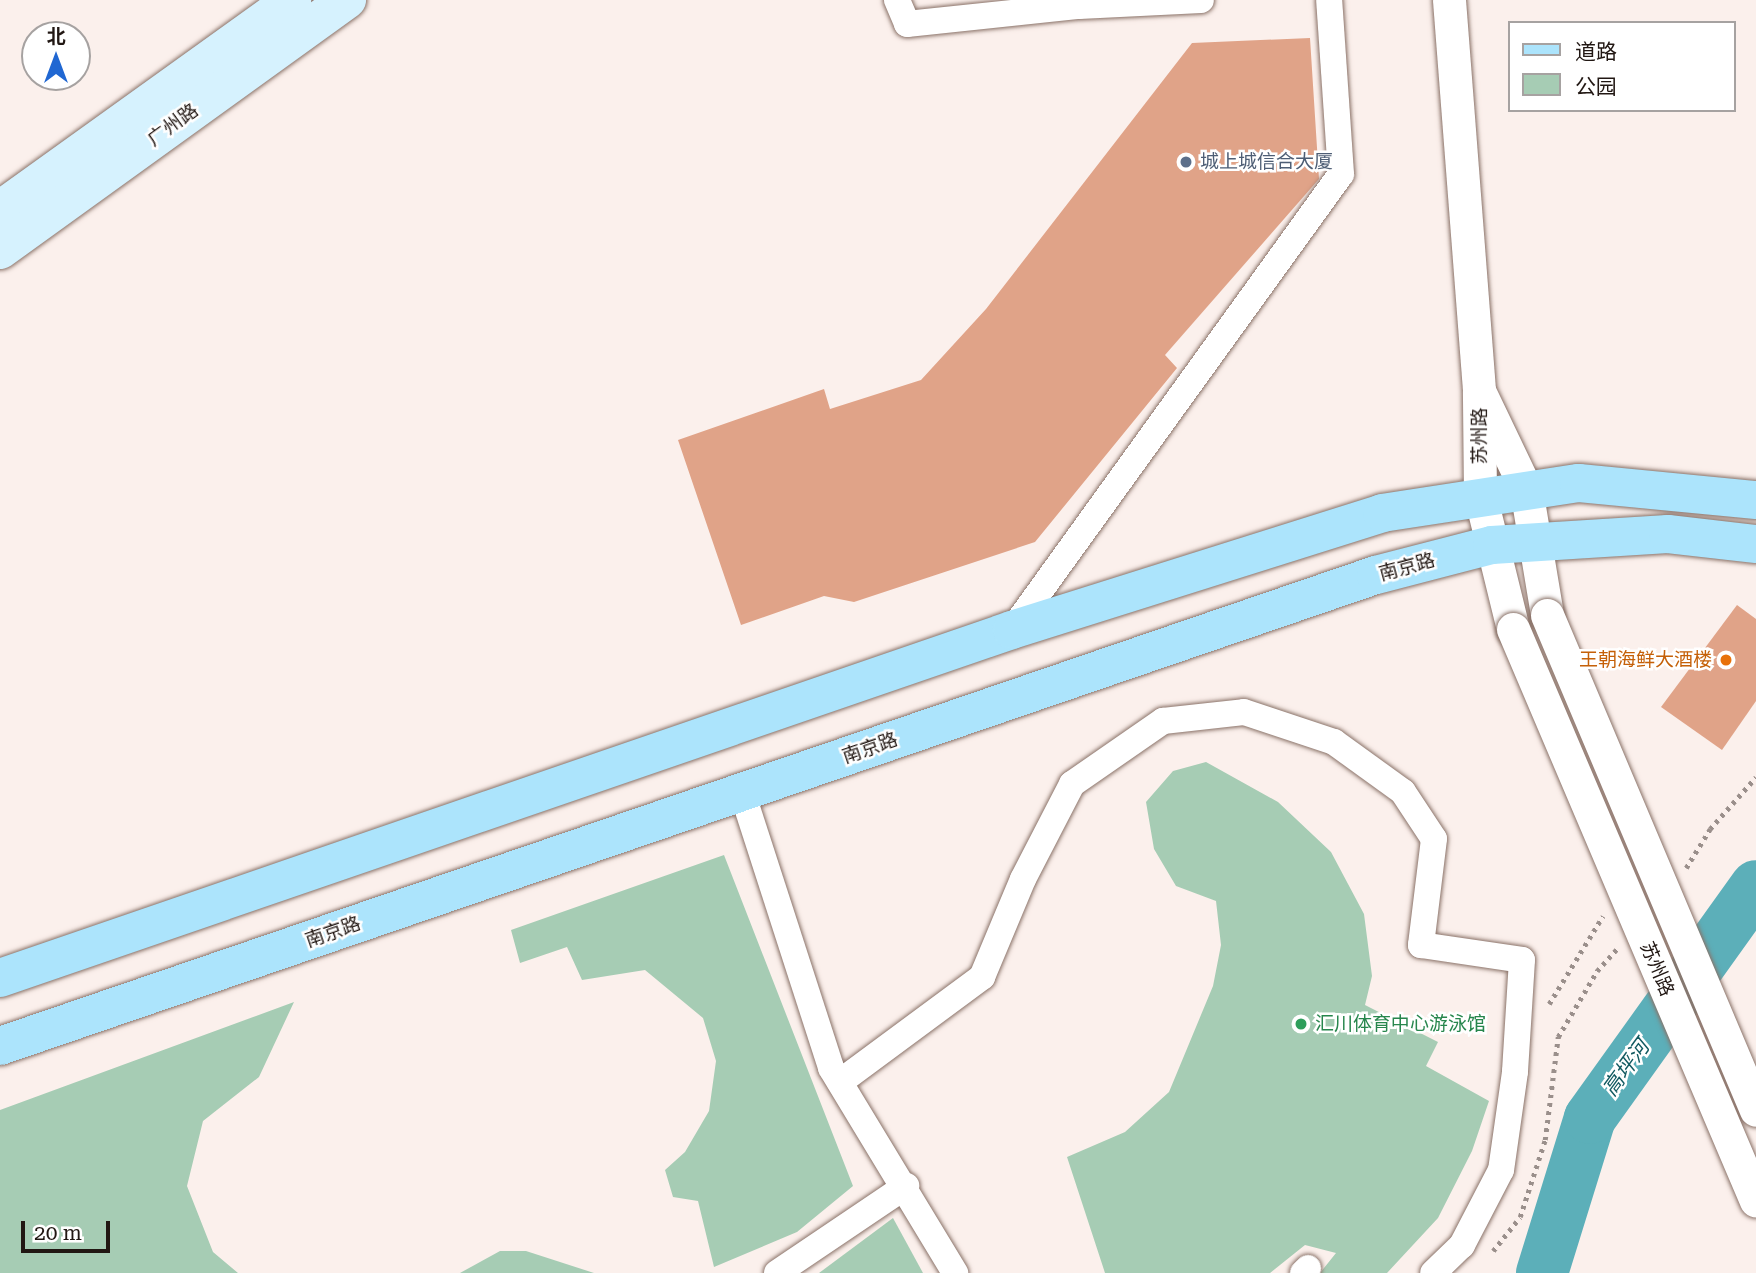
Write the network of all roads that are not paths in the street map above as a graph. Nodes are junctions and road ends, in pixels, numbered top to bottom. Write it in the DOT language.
graph roads {
  1 [pos="292,0"];
  2 [pos="347,0"];
  3 [pos="897,0"];
  4 [pos="1201,0"];
  5 [pos="1329,0"];
  6 [pos="1448,0"];
  7 [pos="0,210"];
  8 [pos="0,250"];
  9 [pos="1479,391"];
  10 [pos="1526,489"];
  11 [pos="1480,495"];
  12 [pos="1756,500"];
  13 [pos="1534,543"];
  14 [pos="1756,544"];
  15 [pos="1492,545"];
  16 [pos="1012,630"];
  17 [pos="742,792"];
  18 [pos="0,978"];
  19 [pos="0,1046"];
  20 [pos="840,1082"];
  21 [pos="1756,1110"];
  22 [pos="906,1186"];
  23 [pos="1756,1201"];
  24 [pos="777,1273"];
  25 [pos="955,1273"];
  26 [pos="1433,1273"];
  1 -- 7 [label="main road, 广州路"];
  2 -- 8 [label="main road, 广州路"];
  3 -- 4 [label="street"];
  5 -- 16 [label="street"];
  6 -- 9 [label="street"];
  9 -- 10 [label="street, 苏州路"];
  9 -- 11 [label="street, 苏州路"];
  10 -- 11 [label="main road"];
  10 -- 12 [label="main road"];
  10 -- 13 [label="street, 苏州路"];
  11 -- 15 [label="street, 苏州路"];
  11 -- 16 [label="main road"];
  13 -- 14 [label="main road, 南京路"];
  13 -- 15 [label="main road, 南京路"];
  13 -- 21 [label="street, 苏州路, bridge"];
  15 -- 17 [label="main road, 南京路"];
  15 -- 23 [label="street, 苏州路, bridge"];
  16 -- 18 [label="main road"];
  17 -- 19 [label="main road, 南京路"];
  17 -- 20 [label="street"];
  20 -- 22 [label="street"];
  20 -- 26 [label="street"];
  22 -- 24 [label="street"];
  22 -- 25 [label="street"];
}
